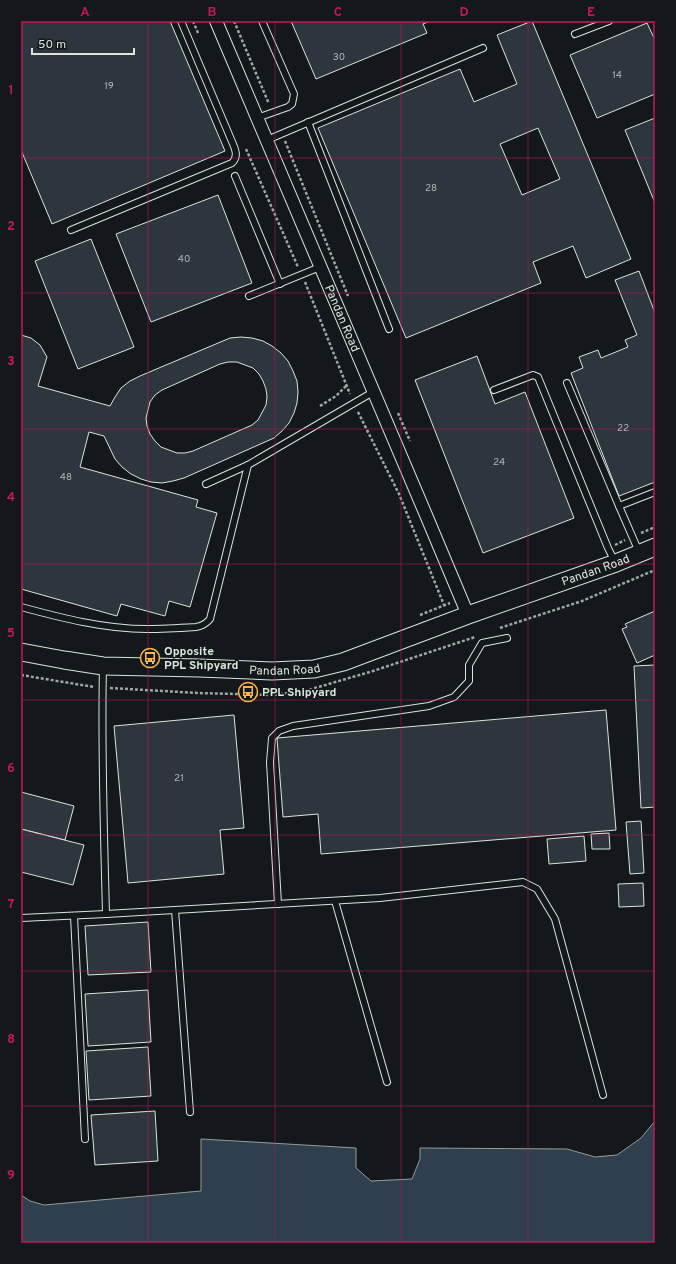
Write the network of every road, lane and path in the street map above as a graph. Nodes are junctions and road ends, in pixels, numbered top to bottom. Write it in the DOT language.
graph roads {
  1 [pos="181,21"];
  2 [pos="216,21"];
  3 [pos="234,21"];
  4 [pos="262,21"];
  5 [pos="609,21"];
  6 [pos="575,34"];
  7 [pos="483,48"];
  8 [pos="273,113"];
  9 [pos="257,118"];
  10 [pos="308,122"];
  11 [pos="282,133"];
  12 [pos="267,140"];
  13 [pos="235,176"];
  14 [pos="71,230"];
  15 [pos="320,267"];
  16 [pos="301,274"];
  17 [pos="280,284"];
  18 [pos="249,296"];
  19 [pos="350,299"];
  20 [pos="389,329"];
  21 [pos="567,382"];
  22 [pos="346,385"];
  23 [pos="494,390"];
  24 [pos="373,392"];
  25 [pos="354,403"];
  26 [pos="320,406"];
  27 [pos="396,408"];
  28 [pos="411,445"];
  29 [pos="248,465"];
  30 [pos="206,484"];
  31 [pos="655,492"];
  32 [pos="619,506"];
  33 [pos="655,527"];
  34 [pos="633,537"];
  35 [pos="608,548"];
  36 [pos="647,550"];
  37 [pos="616,563"];
  38 [pos="461,599"];
  39 [pos="444,605"];
  40 [pos="21,607"];
  41 [pos="468,615"];
  42 [pos="416,617"];
  43 [pos="508,638"];
  44 [pos="21,652"];
  45 [pos="103,666"];
  46 [pos="335,901"];
  47 [pos="278,904"];
  48 [pos="175,910"];
  49 [pos="106,914"];
  50 [pos="74,916"];
  51 [pos="21,918"];
  52 [pos="387,1082"];
  53 [pos="603,1095"];
  54 [pos="190,1112"];
  55 [pos="86,1139"];
  1 -- 14 [label="lane"];
  2 -- 9 [label="street, Pandan Road"];
  3 -- 8 [label="path"];
  4 -- 8 [label="lane"];
  5 -- 6 [label="lane"];
  7 -- 10 [label="lane"];
  8 -- 9 [label="lane"];
  9 -- 12 [label="street, Pandan Road"];
  10 -- 11 [label="lane"];
  10 -- 20 [label="lane"];
  11 -- 12 [label="lane"];
  11 -- 19 [label="path"];
  12 -- 15 [label="street, Pandan Road"];
  13 -- 17 [label="lane"];
  15 -- 16 [label="lane"];
  15 -- 24 [label="street, Pandan Road"];
  16 -- 17 [label="lane"];
  16 -- 22 [label="path"];
  17 -- 18 [label="lane"];
  21 -- 32 [label="lane"];
  22 -- 25 [label="path"];
  22 -- 26 [label="path"];
  23 -- 35 [label="lane"];
  24 -- 25 [label="lane"];
  24 -- 38 [label="street, Pandan Road"];
  25 -- 29 [label="lane"];
  25 -- 39 [label="path"];
  27 -- 28 [label="path"];
  29 -- 30 [label="lane"];
  29 -- 40 [label="lane"];
  31 -- 32 [label="lane"];
  32 -- 34 [label="lane"];
  33 -- 34 [label="path"];
  34 -- 35 [label="path"];
  34 -- 36 [label="lane"];
  35 -- 37 [label="lane"];
  36 -- 37 [label="street, Pandan Road"];
  37 -- 41 [label="street, Pandan Road"];
  38 -- 39 [label="path"];
  38 -- 41 [label="street, Pandan Road"];
  39 -- 42 [label="path"];
  41 -- 45 [label="street, Pandan Road"];
  43 -- 47 [label="lane"];
  44 -- 45 [label="street, Pandan Road"];
  45 -- 49 [label="lane"];
  46 -- 47 [label="lane"];
  46 -- 52 [label="lane"];
  46 -- 53 [label="lane"];
  47 -- 48 [label="lane"];
  48 -- 49 [label="lane"];
  48 -- 54 [label="lane"];
  49 -- 50 [label="lane"];
  50 -- 51 [label="lane"];
  50 -- 55 [label="lane"];
}
